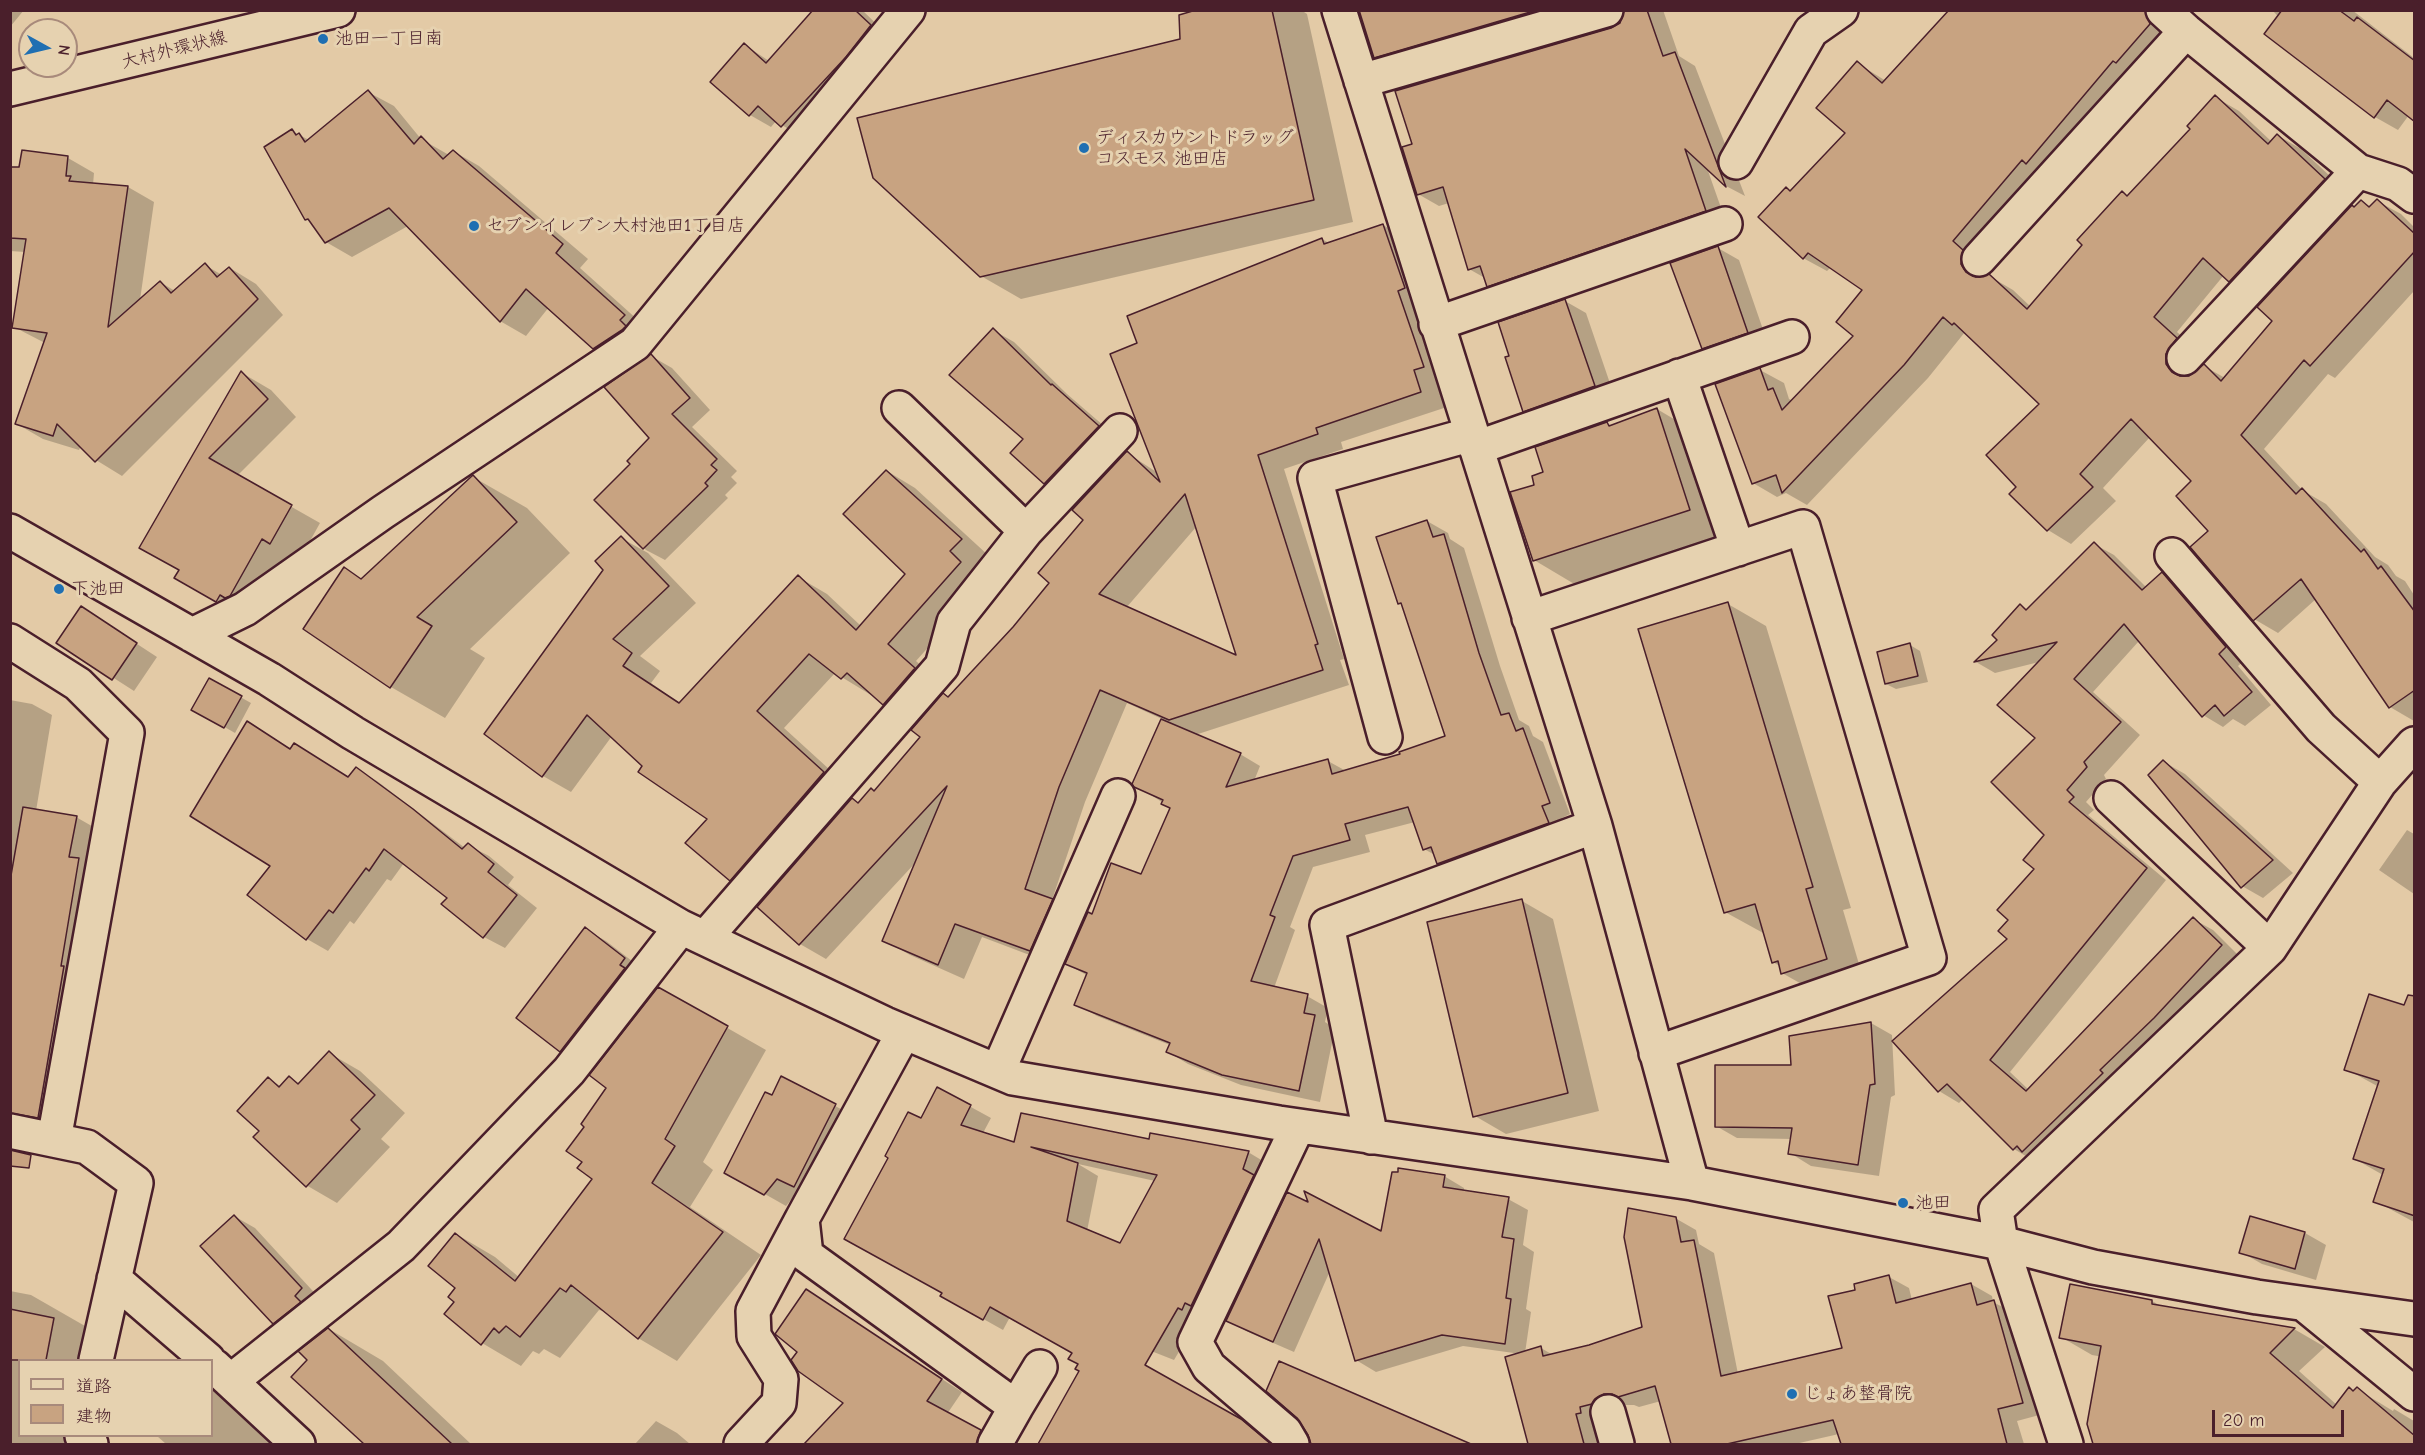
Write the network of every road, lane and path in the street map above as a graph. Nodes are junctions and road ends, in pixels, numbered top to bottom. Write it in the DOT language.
graph roads {
  1 [pos="338,10"];
  2 [pos="908,10"];
  3 [pos="1339,10"];
  4 [pos="1606,10"];
  5 [pos="1841,10"];
  6 [pos="2174,21"];
  7 [pos="1361,81"];
  8 [pos="10,89"];
  9 [pos="1736,162"];
  10 [pos="2358,171"];
  11 [pos="2415,196"];
  12 [pos="1725,224"];
  13 [pos="1979,259"];
  14 [pos="1436,324"];
  15 [pos="1792,337"];
  16 [pos="2184,358"];
  17 [pos="1679,376"];
  18 [pos="899,408"];
  19 [pos="1120,430"];
  20 [pos="1474,441"];
  21 [pos="10,531"];
  22 [pos="1026,531"];
  23 [pos="1738,549"];
  24 [pos="2172,555"];
  25 [pos="1530,618"];
  26 [pos="192,636"];
  27 [pos="10,641"];
  28 [pos="1385,737"];
  29 [pos="2401,767"];
  30 [pos="1118,796"];
  31 [pos="2110,798"];
  32 [pos="1595,826"];
  33 [pos="693,932"];
  34 [pos="2270,948"];
  35 [pos="904,1032"];
  36 [pos="1656,1053"];
  37 [pos="998,1071"];
  38 [pos="1298,1126"];
  39 [pos="10,1131"];
  40 [pos="1371,1137"];
  41 [pos="54,1140"];
  42 [pos="1692,1183"];
  43 [pos="802,1219"];
  44 [pos="2001,1244"];
  45 [pos="114,1279"];
  46 [pos="2303,1303"];
  47 [pos="2415,1319"];
  48 [pos="96,1359"];
  49 [pos="207,1359"];
  50 [pos="1040,1367"];
  51 [pos="217,1368"];
  52 [pos="2415,1394"];
  53 [pos="1016,1407"];
  54 [pos="1608,1412"];
  55 [pos="298,1444"];
  56 [pos="741,1444"];
  57 [pos="995,1444"];
  58 [pos="1292,1444"];
  59 [pos="1617,1444"];
  60 [pos="2066,1444"];
  1 -- 8 [label="street, 大村外環状線"];
  2 -- 26 [label="street"];
  3 -- 7 [label="street"];
  4 -- 7 [label="street"];
  5 -- 9 [label="street"];
  6 -- 10 [label="street"];
  6 -- 13 [label="street"];
  7 -- 14 [label="street"];
  10 -- 11 [label="street"];
  10 -- 16 [label="street"];
  12 -- 14 [label="street"];
  14 -- 20 [label="street"];
  15 -- 17 [label="street"];
  17 -- 20 [label="street"];
  17 -- 23 [label="street"];
  18 -- 22 [label="street"];
  19 -- 22 [label="street"];
  20 -- 25 [label="street"];
  20 -- 28 [label="street"];
  21 -- 26 [label="street"];
  22 -- 33 [label="street"];
  23 -- 25 [label="street"];
  23 -- 36 [label="street"];
  24 -- 29 [label="street"];
  25 -- 32 [label="street"];
  26 -- 33 [label="street"];
  27 -- 41 [label="street"];
  29 -- 34 [label="street"];
  30 -- 37 [label="street"];
  31 -- 34 [label="street"];
  32 -- 36 [label="street"];
  32 -- 40 [label="street"];
  33 -- 35 [label="street"];
  33 -- 51 [label="street"];
  34 -- 44 [label="street"];
  35 -- 37 [label="street"];
  35 -- 43 [label="street"];
  36 -- 42 [label="street"];
  37 -- 38 [label="street"];
  38 -- 40 [label="street"];
  38 -- 58 [label="street"];
  39 -- 41 [label="street"];
  40 -- 42 [label="street"];
  41 -- 45 [label="street"];
  42 -- 44 [label="street"];
  43 -- 53 [label="street"];
  43 -- 56 [label="street"];
  44 -- 46 [label="street"];
  44 -- 60 [label="street"];
  45 -- 48 [label="street"];
  45 -- 49 [label="street"];
  46 -- 47 [label="street"];
  46 -- 52 [label="street"];
  50 -- 53 [label="street"];
  51 -- 55 [label="street"];
  53 -- 57 [label="street"];
  54 -- 59 [label="street"];
}
